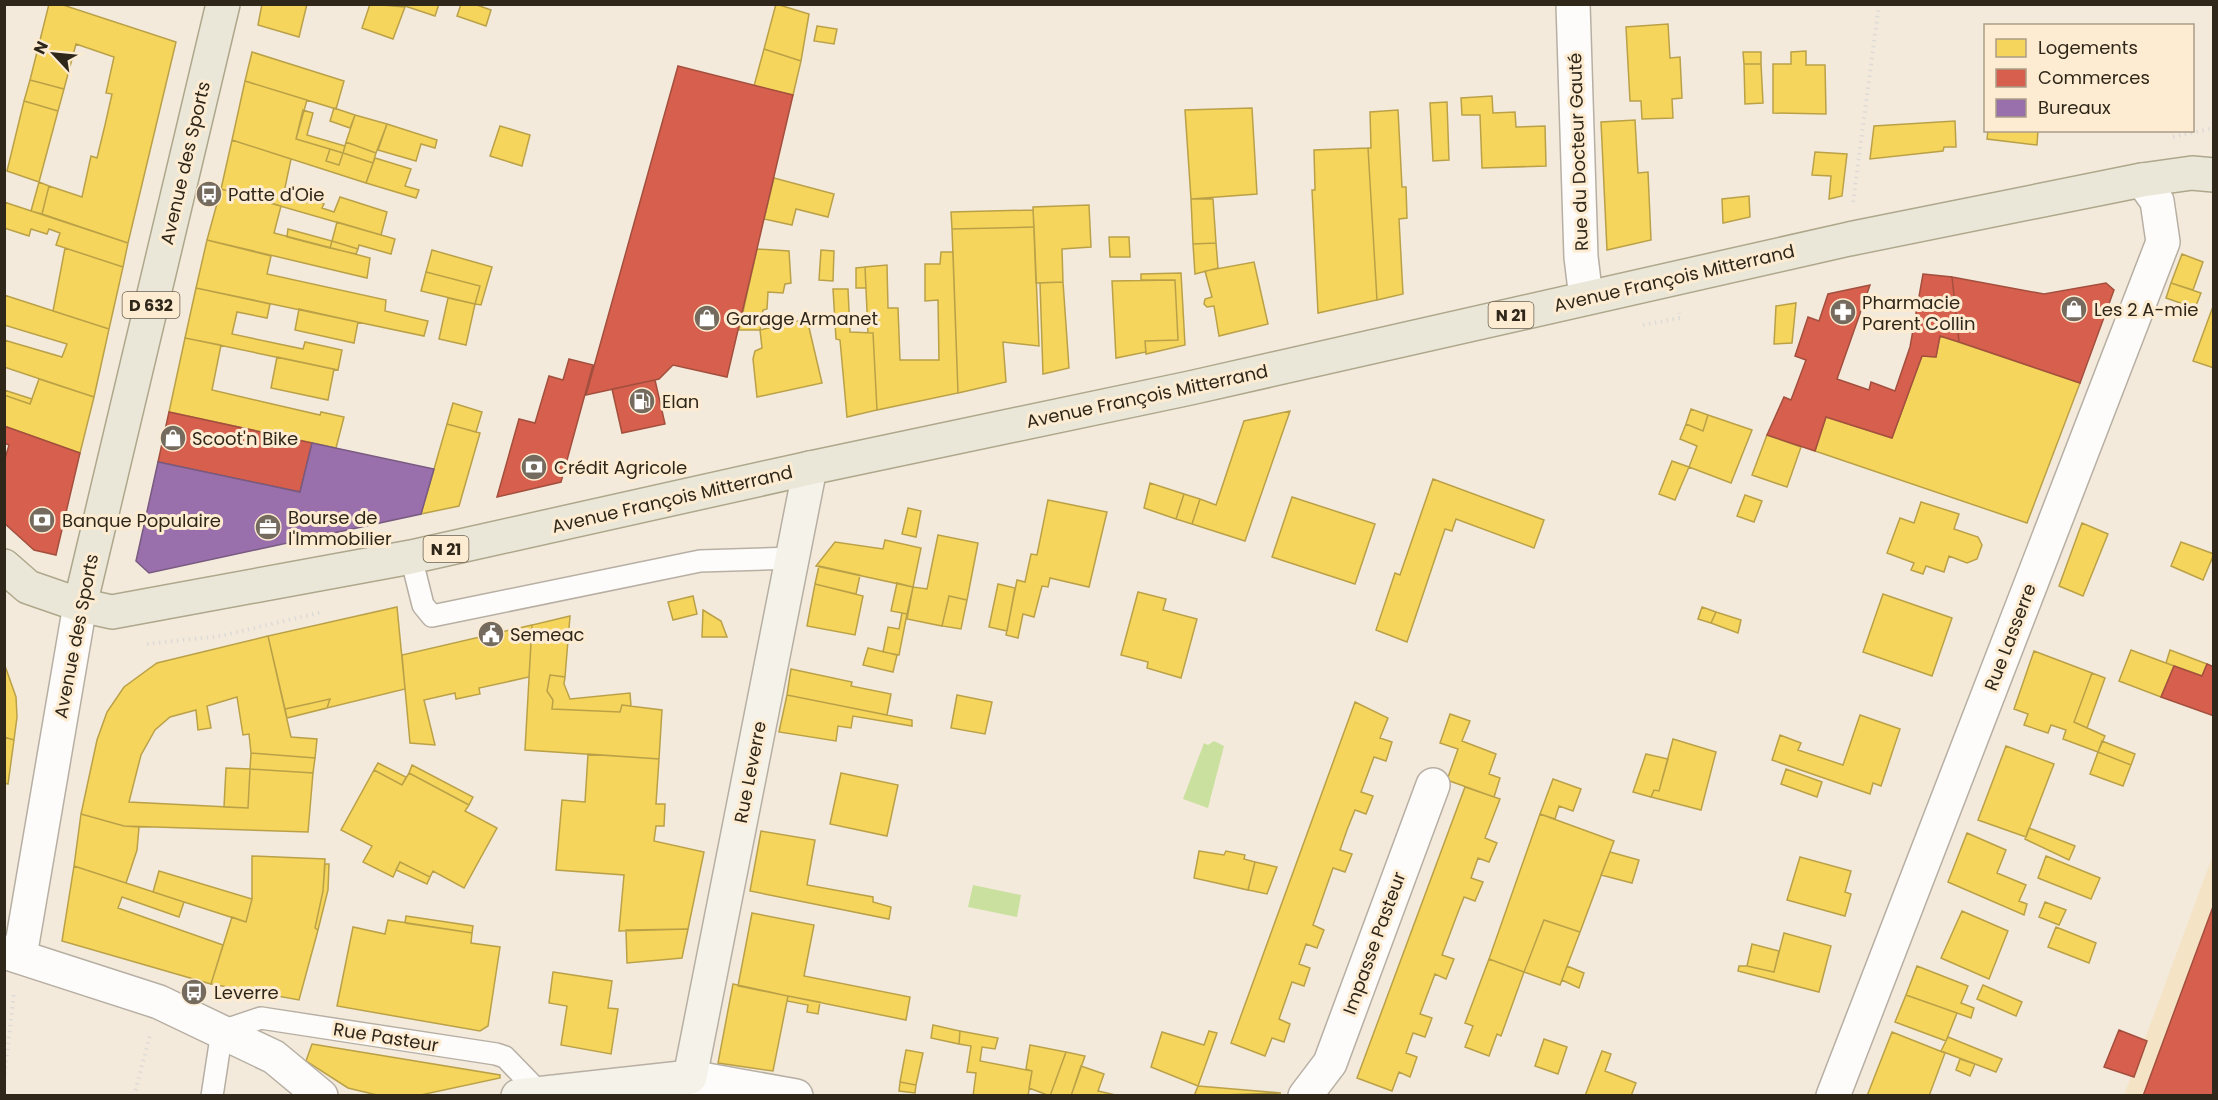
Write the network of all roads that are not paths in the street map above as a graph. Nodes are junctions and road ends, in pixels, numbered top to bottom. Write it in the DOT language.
graph roads {
  1 [pos="223,4"];
  2 [pos="1573,4"];
  3 [pos="2214,175"];
  4 [pos="2142,180"];
  5 [pos="1586,298"];
  6 [pos="810,468"];
  7 [pos="411,557"];
  8 [pos="793,558"];
  9 [pos="4,566"];
  10 [pos="80,605"];
  11 [pos="1433,785"];
  12 [pos="12,954"];
  13 [pos="222,1031"];
  14 [pos="690,1077"];
  15 [pos="528,1093"];
  16 [pos="212,1095"];
  17 [pos="321,1095"];
  18 [pos="796,1095"];
  19 [pos="1305,1095"];
  20 [pos="1833,1095"];
  1 -- 10 [label="main road, Avenue des Sports / D 632"];
  2 -- 5 [label="street, Rue du Docteur Gauté"];
  3 -- 4 [label="main road, Avenue François Mitterrand / N 21"];
  4 -- 5 [label="main road, Avenue François Mitterrand / N 21"];
  4 -- 20 [label="street, Rue Lasserre"];
  5 -- 6 [label="main road, Avenue François Mitterrand / N 21"];
  6 -- 7 [label="main road, Avenue François Mitterrand / N 21"];
  6 -- 8 [label="street, Rue Leverre"];
  7 -- 8 [label="lane"];
  7 -- 10 [label="main road, Avenue François Mitterrand / N 21"];
  8 -- 14 [label="street, Rue Leverre"];
  9 -- 10 [label="main road, N 21"];
  10 -- 12 [label="street, Avenue des Sports"];
  11 -- 19 [label="street, Impasse Pasteur"];
  12 -- 13 [label="street"];
  13 -- 15 [label="lane, Rue Pasteur"];
  13 -- 16 [label="lane"];
  13 -- 17 [label="street"];
  14 -- 15 [label="street, Rue Pasteur"];
  14 -- 18 [label="street, Rue Pasteur"];
}
